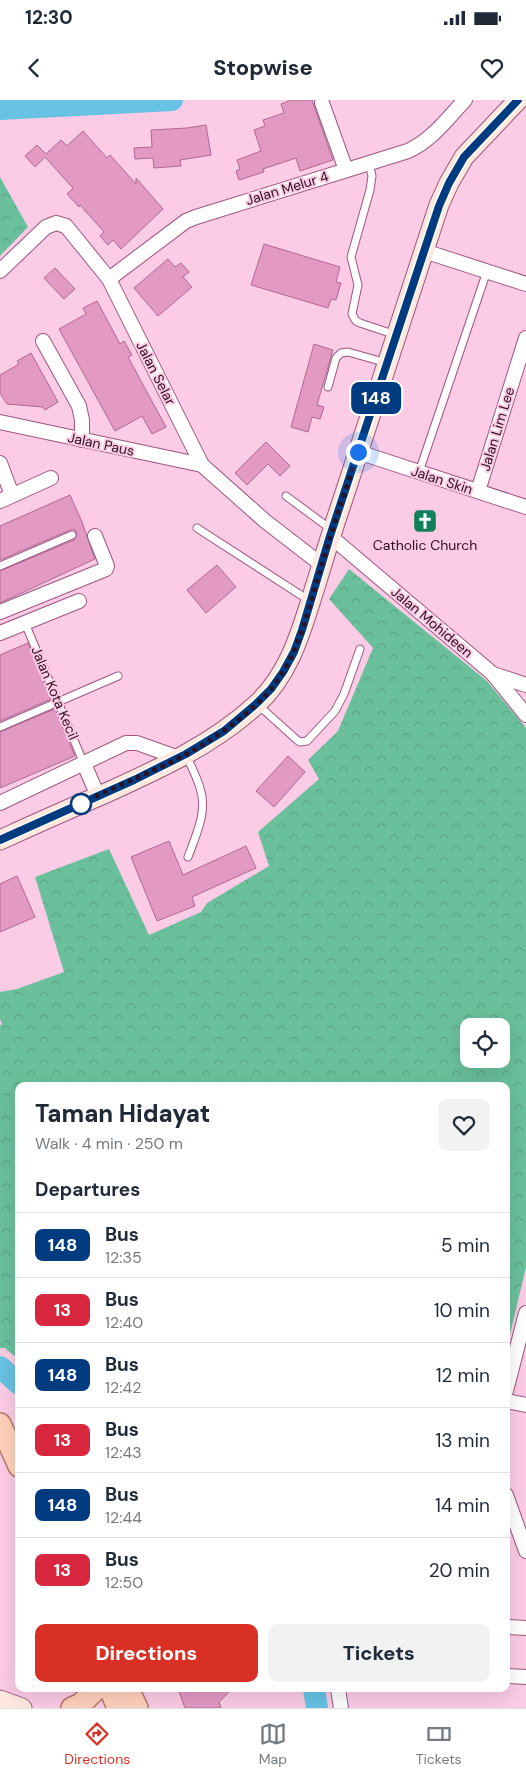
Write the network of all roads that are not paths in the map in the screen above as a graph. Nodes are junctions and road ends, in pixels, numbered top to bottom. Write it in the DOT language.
graph roads {
  1 [pos="464,100"];
  2 [pos="518,100"];
  3 [pos="322,103"];
  4 [pos="369,163"];
  5 [pos="346,170"];
  6 [pos="424,251"];
  7 [pos="0,271"];
  8 [pos="487,271"];
  9 [pos="109,279"];
  10 [pos="526,284"];
  11 [pos="397,335"];
  12 [pos="43,341"];
  13 [pos="525,344"];
  14 [pos="387,363"];
  15 [pos="328,386"];
  16 [pos="0,422"];
  17 [pos="82,440"];
  18 [pos="358,452"];
  19 [pos="0,463"];
  20 [pos="202,465"];
  21 [pos="419,472"];
  22 [pos="50,478"];
  23 [pos="478,491"];
  24 [pos="286,496"];
  25 [pos="6,498"];
  26 [pos="526,507"];
  27 [pos="197,528"];
  28 [pos="331,533"];
  29 [pos="72,536"];
  30 [pos="95,536"];
  31 [pos="322,565"];
  32 [pos="0,566"];
  33 [pos="80,601"];
  34 [pos="311,601"];
  35 [pos="0,612"];
  36 [pos="25,623"];
  37 [pos="0,633"];
  38 [pos="360,649"];
  39 [pos="493,674"];
  40 [pos="118,676"];
  41 [pos="526,685"];
  42 [pos="59,703"];
  43 [pos="256,704"];
  44 [pos="526,715"];
  45 [pos="0,727"];
  46 [pos="183,756"];
  47 [pos="84,764"];
  48 [pos="98,796"];
  49 [pos="0,803"];
  50 [pos="0,840"];
  51 [pos="188,857"];
  52 [pos="526,1313"];
  53 [pos="510,1375"];
  54 [pos="510,1402"];
  55 [pos="526,1405"];
  56 [pos="0,1424"];
  57 [pos="11,1461"];
  58 [pos="510,1504"];
  59 [pos="523,1532"];
  60 [pos="526,1551"];
  61 [pos="510,1627"];
  62 [pos="526,1628"];
  63 [pos="510,1676"];
  64 [pos="526,1677"];
  65 [pos="93,1692"];
  66 [pos="111,1692"];
  67 [pos="129,1692"];
  68 [pos="338,1692"];
  69 [pos="0,1700"];
  70 [pos="22,1708"];
  71 [pos="72,1708"];
  72 [pos="118,1708"];
  73 [pos="137,1708"];
  74 [pos="340,1708"];
  1 -- 4 [label="street, Jalan Melur 4"];
  2 -- 6 [label="street"];
  3 -- 5 [label="street"];
  4 -- 5 [label="street, Jalan Melur 4"];
  4 -- 11 [label="lane"];
  5 -- 9 [label="street, Jalan Melur 4"];
  6 -- 8 [label="street"];
  6 -- 11 [label="street"];
  7 -- 9 [label="street, Jalan Selar"];
  8 -- 10 [label="street"];
  8 -- 21 [label="lane"];
  9 -- 20 [label="street, Jalan Selar"];
  11 -- 14 [label="street"];
  12 -- 17 [label="street"];
  13 -- 23 [label="street, Jalan Lim Lee"];
  14 -- 15 [label="lane"];
  14 -- 18 [label="street"];
  16 -- 17 [label="street, Jalan Paus"];
  17 -- 20 [label="street, Jalan Paus"];
  18 -- 21 [label="street, Jalan Skin"];
  18 -- 28 [label="street"];
  19 -- 25 [label="street"];
  20 -- 31 [label="street, Jalan Selar"];
  21 -- 23 [label="street, Jalan Skin"];
  22 -- 25 [label="street"];
  23 -- 26 [label="street, Jalan Skin"];
  24 -- 28 [label="lane"];
  27 -- 34 [label="lane"];
  28 -- 31 [label="street"];
  28 -- 39 [label="street, Jalan Mohideen"];
  29 -- 32 [label="lane"];
  30 -- 35 [label="street"];
  31 -- 34 [label="street"];
  33 -- 36 [label="street"];
  34 -- 43 [label="street"];
  36 -- 37 [label="street"];
  36 -- 42 [label="lane, Jalan Kota Kecil"];
  38 -- 43 [label="lane"];
  39 -- 41 [label="street"];
  39 -- 44 [label="street, Jalan Mohideen"];
  40 -- 42 [label="lane"];
  42 -- 45 [label="lane"];
  42 -- 47 [label="lane, Jalan Kota Kecil"];
  43 -- 46 [label="street"];
  46 -- 47 [label="street"];
  46 -- 48 [label="street"];
  46 -- 51 [label="lane"];
  47 -- 48 [label="street"];
  47 -- 49 [label="street"];
  48 -- 50 [label="street"];
  52 -- 53 [label="street"];
  54 -- 55 [label="street"];
  56 -- 57 [label="main road"];
  58 -- 59 [label="street"];
  59 -- 60 [label="street"];
  61 -- 62 [label="street"];
  63 -- 64 [label="street"];
  65 -- 71 [label="main road"];
  66 -- 72 [label="main road"];
  67 -- 73 [label="main road"];
  68 -- 74 [label="street"];
  69 -- 70 [label="street"];
}
